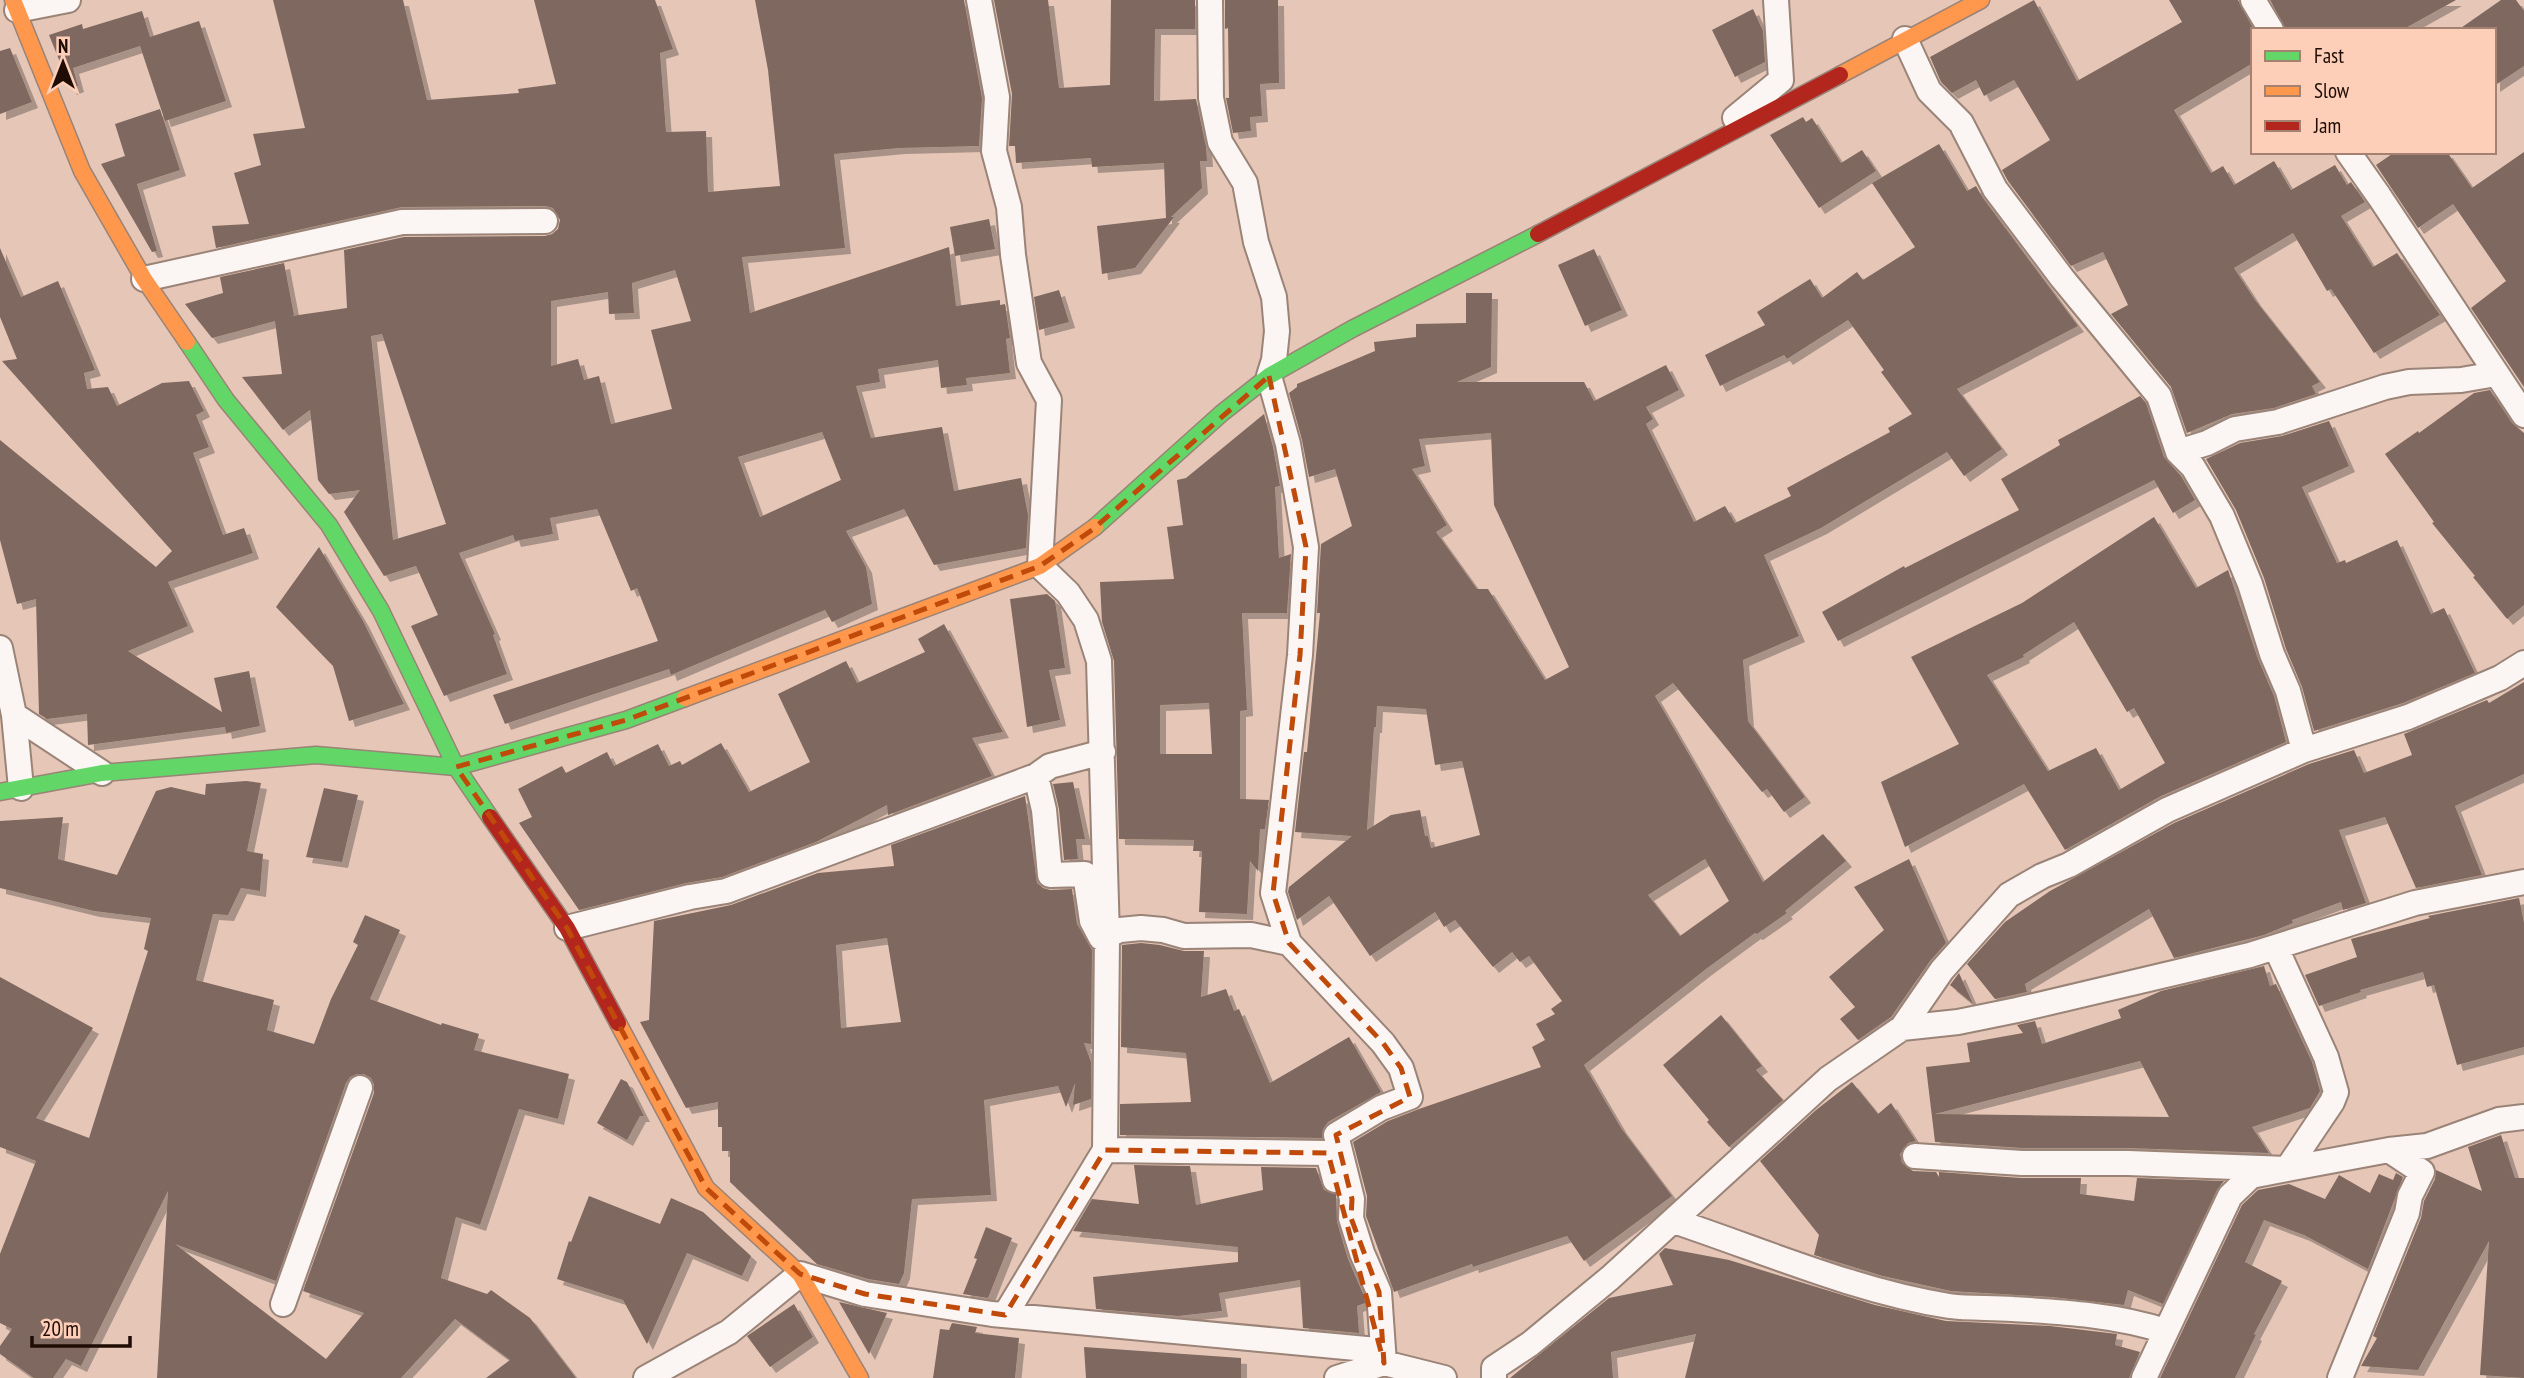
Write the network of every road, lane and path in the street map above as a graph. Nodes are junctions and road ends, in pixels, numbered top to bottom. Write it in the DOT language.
graph roads {
  1 [pos="68,0"];
  2 [pos="979,0"];
  3 [pos="1210,0"];
  4 [pos="1776,0"];
  5 [pos="1981,0"];
  6 [pos="2253,0"];
  7 [pos="15,5"];
  8 [pos="2270,28"];
  9 [pos="1905,39"];
  10 [pos="1695,152"];
  11 [pos="2349,154"];
  12 [pos="545,221"];
  13 [pos="145,279"];
  14 [pos="2496,374"];
  15 [pos="1269,376"];
  16 [pos="2524,415"];
  17 [pos="2178,452"];
  18 [pos="1040,566"];
  19 [pos="0,648"];
  20 [pos="2524,663"];
  21 [pos="14,715"];
  22 [pos="2304,750"];
  23 [pos="1103,752"];
  24 [pos="456,767"];
  25 [pos="102,773"];
  26 [pos="1036,776"];
  27 [pos="10,790"];
  28 [pos="2524,882"];
  29 [pos="567,928"];
  30 [pos="1107,937"];
  31 [pos="1289,943"];
  32 [pos="2276,948"];
  33 [pos="1902,1028"];
  34 [pos="360,1088"];
  35 [pos="2524,1117"];
  36 [pos="1105,1150"];
  37 [pos="2389,1150"];
  38 [pos="1915,1156"];
  39 [pos="2287,1169"];
  40 [pos="1674,1221"];
  41 [pos="800,1274"];
  42 [pos="283,1304"];
  43 [pos="1006,1315"];
  44 [pos="2165,1331"];
  45 [pos="1380,1357"];
  46 [pos="646,1378"];
  47 [pos="860,1378"];
  48 [pos="1337,1378"];
  49 [pos="1444,1378"];
  50 [pos="1494,1378"];
  51 [pos="2144,1378"];
  52 [pos="2340,1378"];
  1 -- 7 [label="street"];
  2 -- 18 [label="street"];
  3 -- 15 [label="street"];
  4 -- 10 [label="street"];
  5 -- 9 [label="street"];
  6 -- 8 [label="street"];
  7 -- 13 [label="street"];
  9 -- 10 [label="street"];
  9 -- 17 [label="street"];
  10 -- 15 [label="street"];
  11 -- 14 [label="street"];
  12 -- 13 [label="street"];
  13 -- 24 [label="street"];
  14 -- 16 [label="street"];
  14 -- 17 [label="street"];
  15 -- 18 [label="street"];
  15 -- 31 [label="street"];
  17 -- 22 [label="street"];
  18 -- 23 [label="street"];
  18 -- 24 [label="street"];
  19 -- 21 [label="street"];
  20 -- 22 [label="street"];
  21 -- 25 [label="street"];
  21 -- 27 [label="street"];
  22 -- 33 [label="street"];
  23 -- 26 [label="street"];
  23 -- 30 [label="street"];
  24 -- 25 [label="street"];
  24 -- 29 [label="street"];
  25 -- 27 [label="street"];
  26 -- 29 [label="street"];
  26 -- 30 [label="street"];
  28 -- 32 [label="street"];
  29 -- 41 [label="street"];
  30 -- 31 [label="street"];
  30 -- 36 [label="street"];
  31 -- 45 [label="street"];
  32 -- 33 [label="street"];
  32 -- 39 [label="street"];
  33 -- 40 [label="street"];
  34 -- 42 [label="street"];
  35 -- 37 [label="street"];
  36 -- 43 [label="street"];
  36 -- 45 [label="street"];
  37 -- 39 [label="street"];
  37 -- 52 [label="street"];
  38 -- 39 [label="street"];
  39 -- 44 [label="street"];
  40 -- 44 [label="street"];
  40 -- 50 [label="street"];
  41 -- 43 [label="street"];
  41 -- 46 [label="street"];
  41 -- 47 [label="street"];
  43 -- 45 [label="street"];
  44 -- 51 [label="street"];
  45 -- 48 [label="street"];
  45 -- 49 [label="street"];
}
